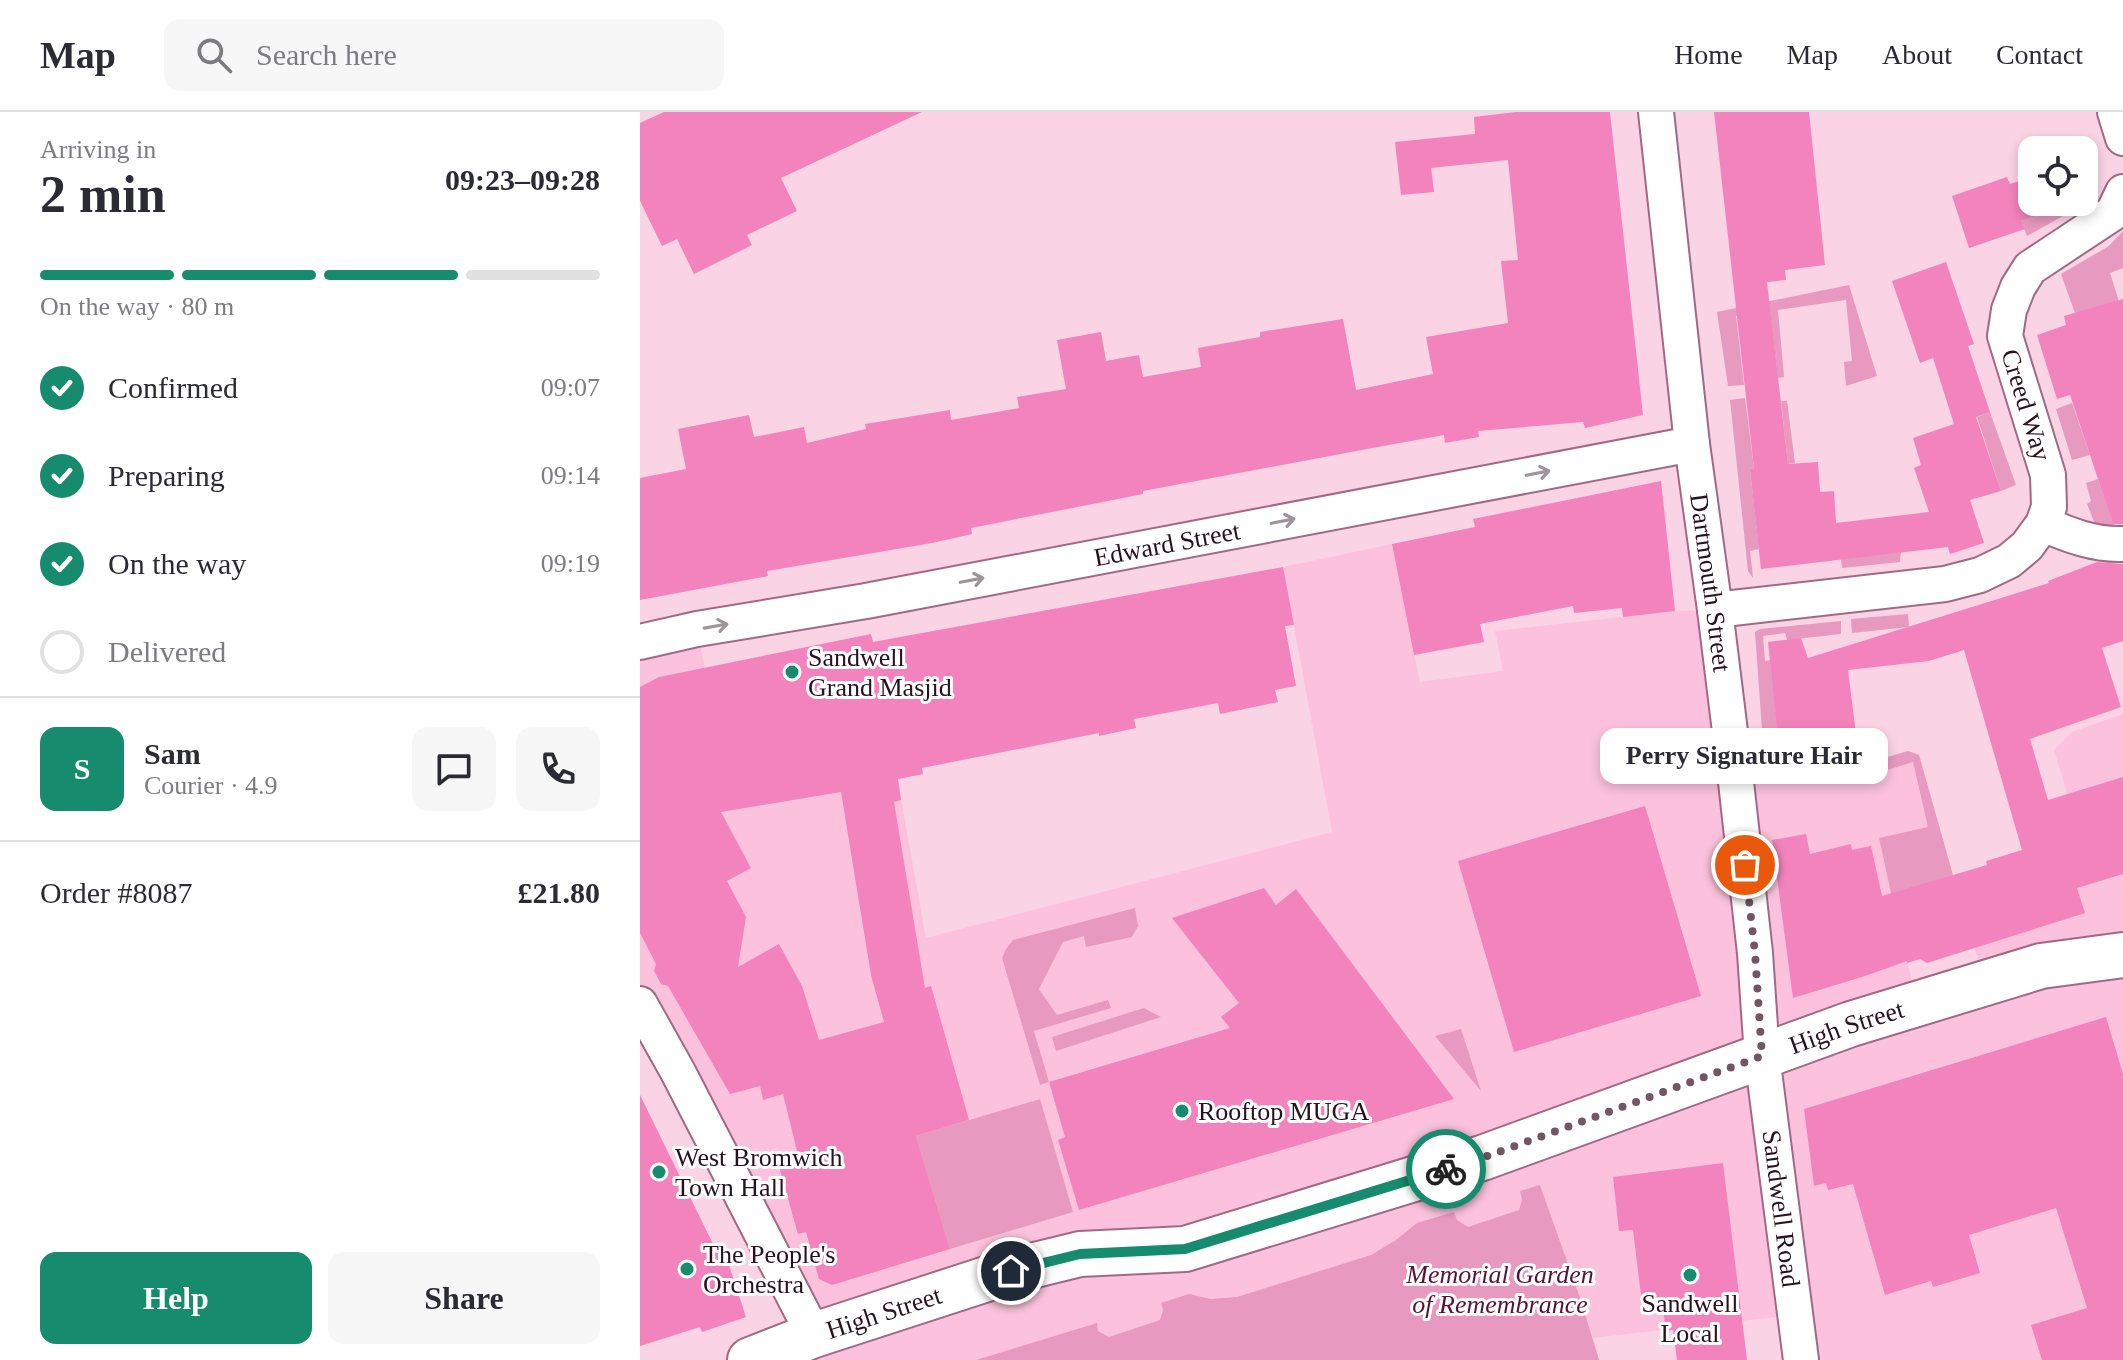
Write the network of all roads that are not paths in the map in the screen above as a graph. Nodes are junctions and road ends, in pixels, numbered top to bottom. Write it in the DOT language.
graph roads {
  1 [pos="1656,112"];
  2 [pos="2115,112"];
  3 [pos="2123,138"];
  4 [pos="2123,192"];
  5 [pos="1692,444"];
  6 [pos="2043,524"];
  7 [pos="2123,544"];
  8 [pos="1715,610"];
  9 [pos="640,642"];
  10 [pos="2121,964"];
  11 [pos="640,1004"];
  12 [pos="1762,1056"];
  13 [pos="814,1335"];
  14 [pos="750,1360"];
  15 [pos="1801,1360"];
  1 -- 5 [label="street, Dartmouth Street"];
  2 -- 3 [label="street"];
  4 -- 6 [label="street, Creed Way"];
  5 -- 8 [label="street, Dartmouth Street"];
  9 -- 5 [label="street, Edward Street, one-way"];
  6 -- 7 [label="street"];
  6 -- 8 [label="street"];
  8 -- 12 [label="street, Dartmouth Street"];
  10 -- 12 [label="street, High Street"];
  11 -- 13 [label="street"];
  12 -- 13 [label="street, High Street"];
  12 -- 15 [label="street, Sandwell Road"];
  13 -- 14 [label="street, High Street"];
}
